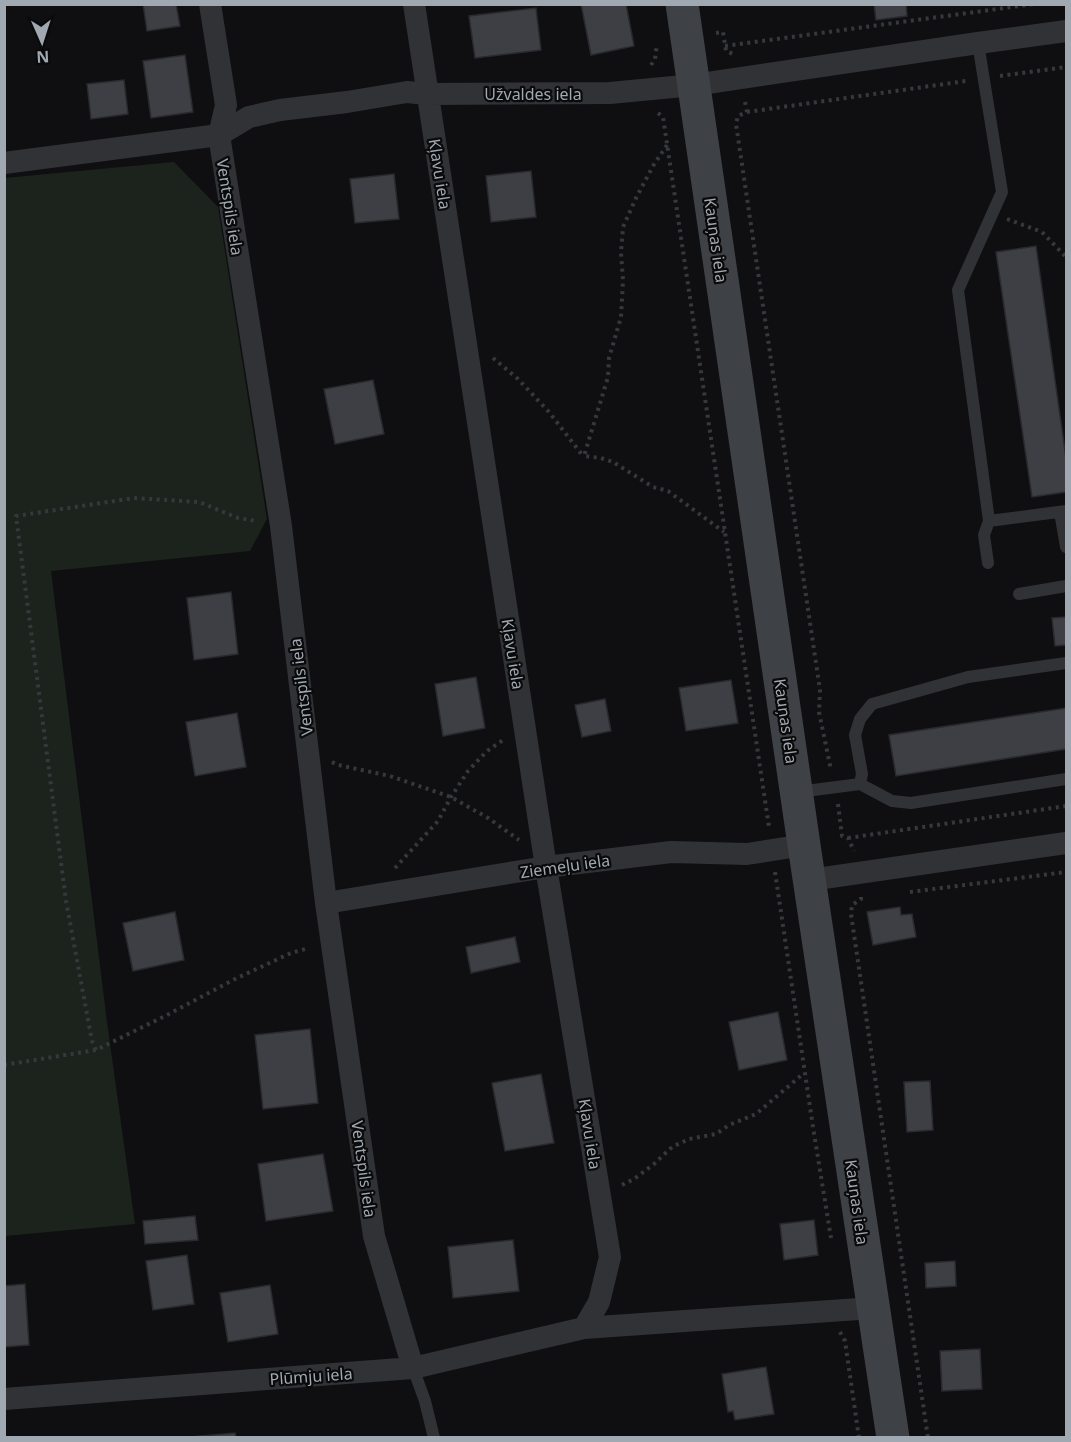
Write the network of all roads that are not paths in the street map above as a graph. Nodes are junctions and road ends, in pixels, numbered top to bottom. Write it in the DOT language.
graph roads {
  1 [pos="210,4"];
  2 [pos="414,4"];
  3 [pos="682,4"];
  4 [pos="1066,31"];
  5 [pos="978,42"];
  6 [pos="694,85"];
  7 [pos="428,94"];
  8 [pos="219,135"];
  9 [pos="4,163"];
  10 [pos="1063,511"];
  11 [pos="989,521"];
  12 [pos="1066,547"];
  13 [pos="988,563"];
  14 [pos="1066,586"];
  15 [pos="1019,594"];
  16 [pos="1066,663"];
  17 [pos="1066,779"];
  18 [pos="860,784"];
  19 [pos="796,792"];
  20 [pos="1066,843"];
  21 [pos="804,845"];
  22 [pos="545,857"];
  23 [pos="810,880"];
  24 [pos="327,903"];
  25 [pos="873,1308"];
  26 [pos="584,1328"];
  27 [pos="413,1368"];
  28 [pos="4,1399"];
  29 [pos="434,1437"];
  30 [pos="893,1437"];
  1 -- 8 [label="street, Ventspils iela"];
  2 -- 7 [label="street, Kļavu iela"];
  3 -- 6 [label="street, Kauņas iela"];
  4 -- 5 [label="street, Užvaldes iela"];
  5 -- 6 [label="street, Užvaldes iela"];
  5 -- 11 [label="lane"];
  6 -- 7 [label="street, Užvaldes iela"];
  6 -- 19 [label="street, Kauņas iela"];
  7 -- 8 [label="street, Užvaldes iela"];
  7 -- 22 [label="street, Kļavu iela"];
  8 -- 9 [label="street, Užvaldes iela"];
  8 -- 24 [label="street, Ventspils iela"];
  10 -- 11 [label="lane"];
  10 -- 12 [label="lane"];
  11 -- 13 [label="lane"];
  14 -- 15 [label="lane"];
  16 -- 18 [label="lane"];
  17 -- 18 [label="lane"];
  18 -- 19 [label="lane"];
  19 -- 21 [label="street, Kauņas iela"];
  20 -- 23 [label="street"];
  21 -- 22 [label="street, Ziemeļu iela"];
  21 -- 23 [label="street, Kauņas iela"];
  22 -- 24 [label="street, Ziemeļu iela"];
  22 -- 26 [label="street, Kļavu iela"];
  23 -- 25 [label="street, Kauņas iela"];
  24 -- 27 [label="street, Ventspils iela"];
  25 -- 26 [label="street, Plūmju iela"];
  25 -- 30 [label="street, Kauņas iela"];
  26 -- 27 [label="street, Plūmju iela"];
  27 -- 28 [label="street, Plūmju iela"];
  27 -- 29 [label="lane"];
}
